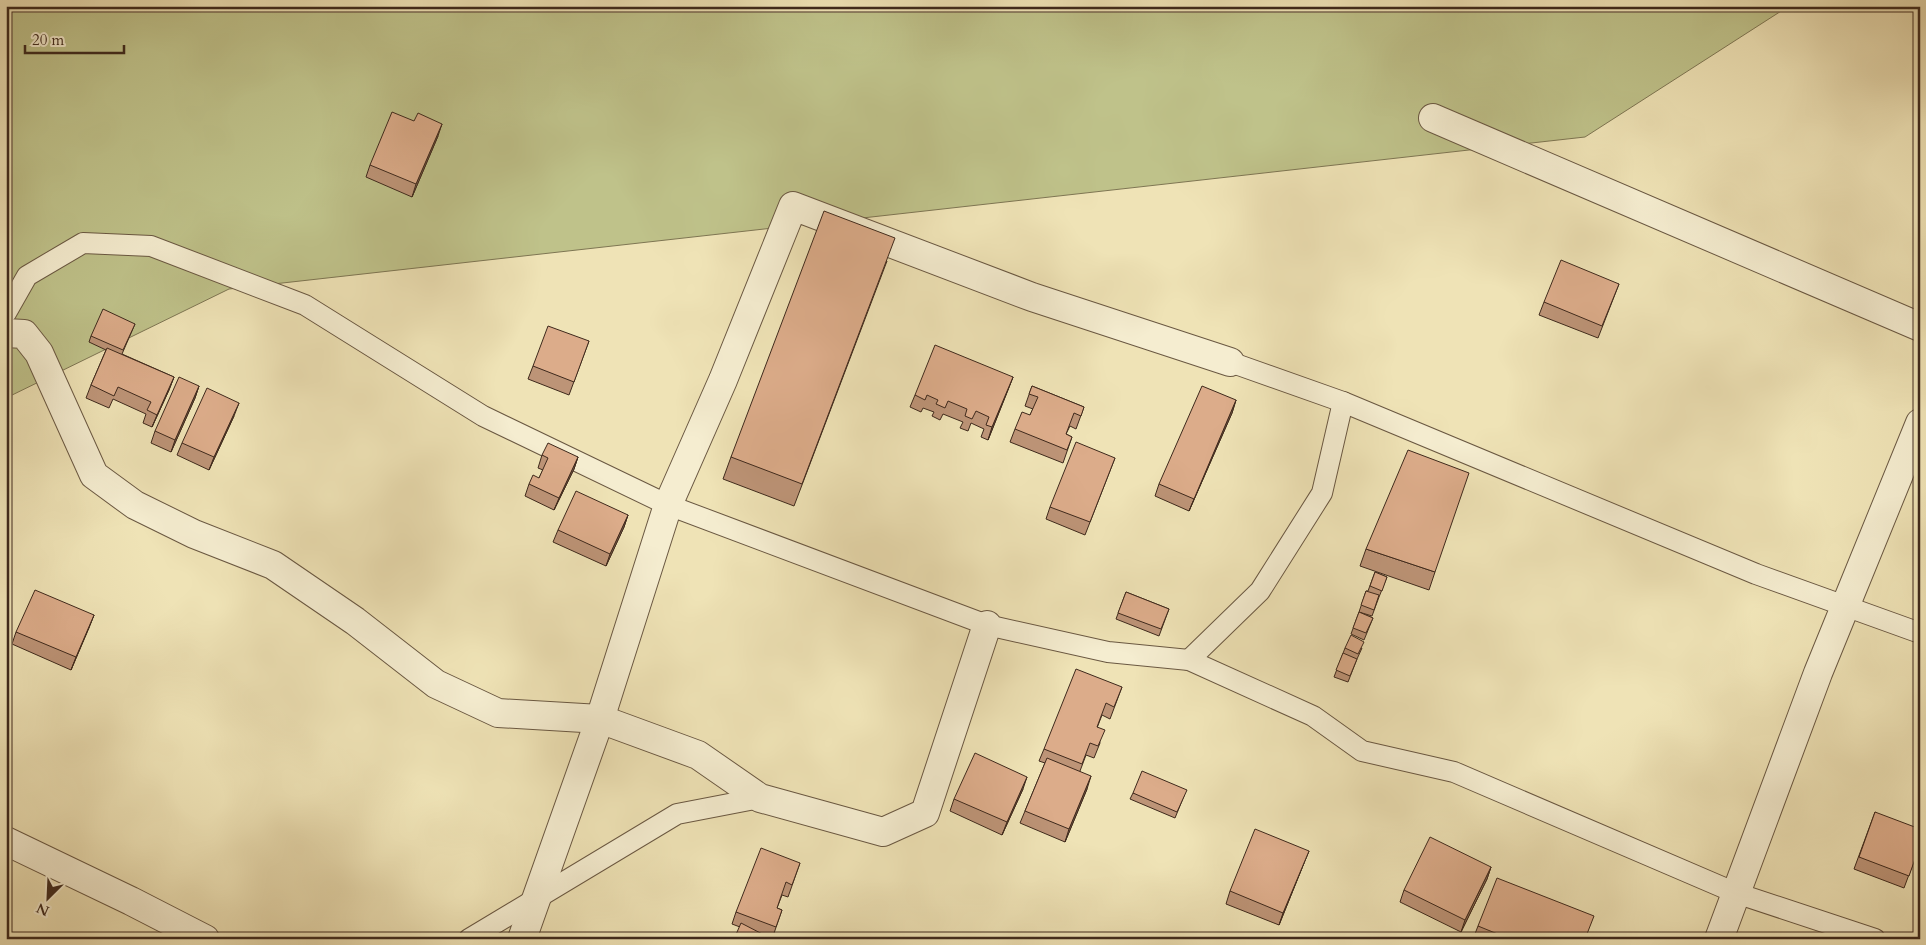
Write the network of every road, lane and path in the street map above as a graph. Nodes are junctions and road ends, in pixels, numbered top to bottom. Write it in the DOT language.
graph roads {
  1 [pos="1432,118"];
  2 [pos="6,313"];
  3 [pos="1920,328"];
  4 [pos="6,333"];
  5 [pos="1230,362"];
  6 [pos="1343,402"];
  7 [pos="1920,423"];
  8 [pos="668,506"];
  9 [pos="1846,606"];
  10 [pos="987,626"];
  11 [pos="1920,633"];
  12 [pos="1189,660"];
  13 [pos="600,719"];
  14 [pos="760,798"];
  15 [pos="6,841"];
  16 [pos="1736,893"];
  17 [pos="536,897"];
  18 [pos="205,939"];
  19 [pos="469,939"];
  20 [pos="522,939"];
  21 [pos="1719,939"];
  22 [pos="1875,939"];
  1 -- 3 [label="street"];
  2 -- 8 [label="lane"];
  4 -- 13 [label="street"];
  5 -- 6 [label="lane"];
  5 -- 8 [label="street"];
  6 -- 9 [label="lane"];
  6 -- 12 [label="lane"];
  7 -- 9 [label="street"];
  8 -- 10 [label="lane"];
  8 -- 13 [label="street"];
  9 -- 11 [label="lane"];
  9 -- 16 [label="street"];
  10 -- 12 [label="lane"];
  10 -- 14 [label="street"];
  12 -- 16 [label="lane"];
  13 -- 14 [label="street"];
  13 -- 17 [label="street"];
  14 -- 17 [label="lane"];
  15 -- 18 [label="street"];
  16 -- 21 [label="street"];
  16 -- 22 [label="lane"];
  17 -- 19 [label="lane"];
  17 -- 20 [label="street"];
}
